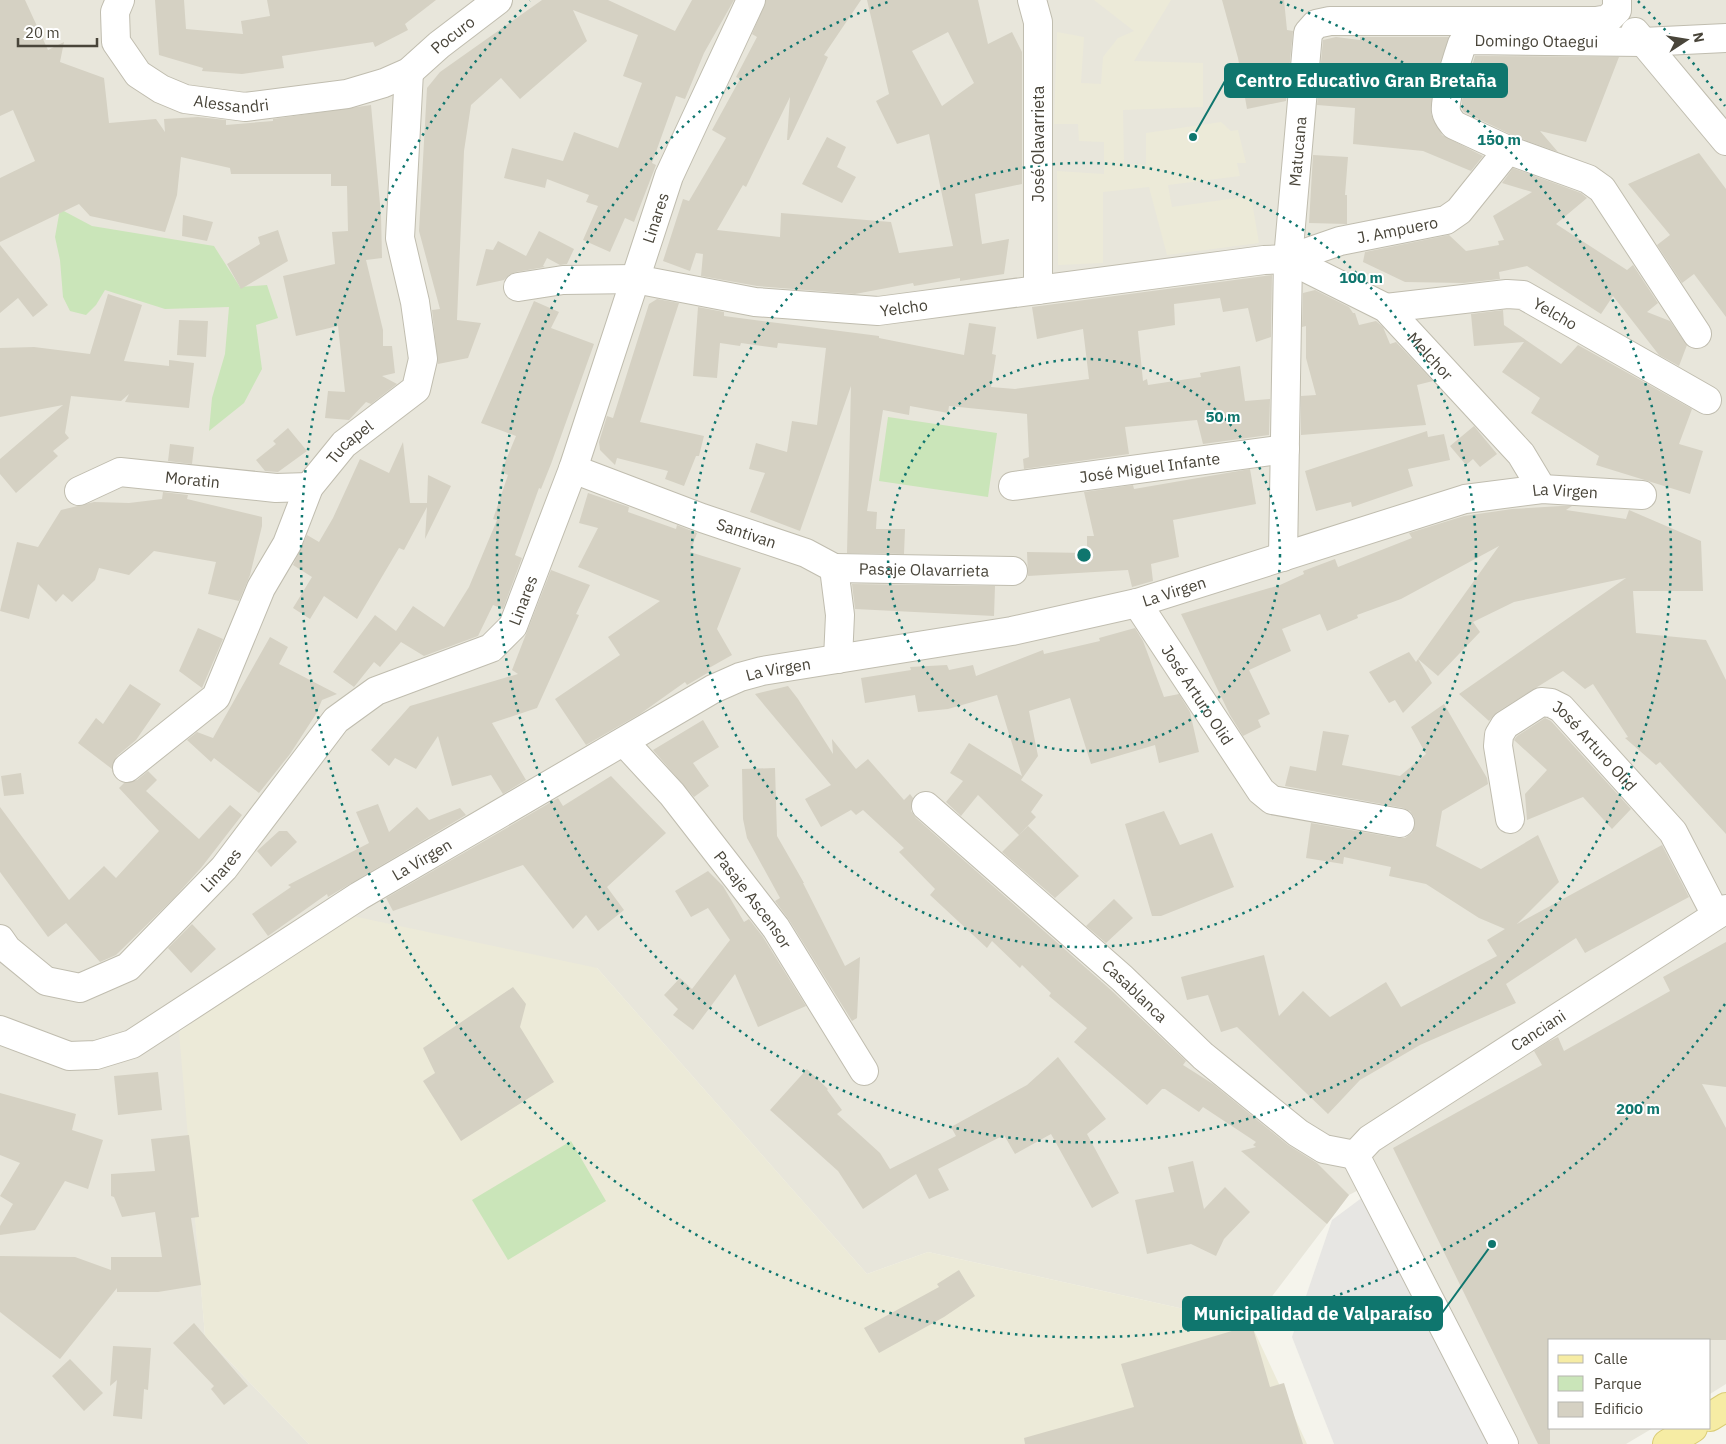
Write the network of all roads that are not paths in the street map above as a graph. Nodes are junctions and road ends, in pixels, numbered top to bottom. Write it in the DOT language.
graph roads {
  1 [pos="120,0"];
  2 [pos="498,0"];
  3 [pos="751,0"];
  4 [pos="1032,0"];
  5 [pos="1614,3"];
  6 [pos="1726,38"];
  7 [pos="1643,42"];
  8 [pos="409,72"];
  9 [pos="1726,141"];
  10 [pos="1508,150"];
  11 [pos="1288,259"];
  12 [pos="635,279"];
  13 [pos="518,287"];
  14 [pos="1038,290"];
  15 [pos="1386,308"];
  16 [pos="1697,334"];
  17 [pos="1707,400"];
  18 [pos="1285,449"];
  19 [pos="573,469"];
  20 [pos="1013,486"];
  21 [pos="309,487"];
  22 [pos="1542,489"];
  23 [pos="79,491"];
  24 [pos="1642,494"];
  25 [pos="1283,557"];
  26 [pos="834,568"];
  27 [pos="1013,571"];
  28 [pos="1137,603"];
  29 [pos="838,659"];
  30 [pos="624,742"];
  31 [pos="127,768"];
  32 [pos="926,806"];
  33 [pos="1510,818"];
  34 [pos="1400,823"];
  35 [pos="1721,912"];
  36 [pos="0,939"];
  37 [pos="0,1030"];
  38 [pos="864,1071"];
  39 [pos="1356,1155"];
  40 [pos="1726,1407"];
  41 [pos="1711,1417"];
  42 [pos="1691,1429"];
  43 [pos="1504,1444"];
  44 [pos="1667,1444"];
  1 -- 8 [label="street, Alessandri"];
  2 -- 8 [label="street, Pocuro"];
  3 -- 12 [label="street, Linares"];
  4 -- 14 [label="street, José Olavarrieta"];
  5 -- 7 [label="street"];
  5 -- 11 [label="street, Matucana"];
  6 -- 7 [label="street, Domingo Otaegui"];
  7 -- 9 [label="street"];
  7 -- 10 [label="street, Domingo Otaegui"];
  8 -- 21 [label="street, Tucapel"];
  10 -- 11 [label="street, J. Ampuero"];
  10 -- 16 [label="street, Domingo Otaegui"];
  11 -- 14 [label="street, Yelcho"];
  11 -- 15 [label="street, Melchor"];
  11 -- 18 [label="street, Matucana"];
  12 -- 13 [label="street, Yelcho"];
  12 -- 14 [label="street, Yelcho"];
  12 -- 19 [label="street, Linares"];
  15 -- 17 [label="street, Yelcho"];
  15 -- 22 [label="street, Melchor"];
  18 -- 20 [label="street, José Miguel Infante"];
  18 -- 25 [label="street, Matucana"];
  19 -- 26 [label="street, Santivan"];
  19 -- 36 [label="street, Linares"];
  21 -- 23 [label="street, Moratin"];
  21 -- 31 [label="street, Tucapel"];
  22 -- 24 [label="street, La Virgen"];
  22 -- 25 [label="street, La Virgen"];
  25 -- 28 [label="street, La Virgen"];
  26 -- 27 [label="street, Pasaje Olavarrieta"];
  26 -- 29 [label="street"];
  28 -- 29 [label="street, La Virgen"];
  28 -- 34 [label="street, José Arturo Olid"];
  29 -- 30 [label="street, La Virgen"];
  30 -- 37 [label="street, La Virgen"];
  30 -- 38 [label="street, Pasaje Ascensor"];
  32 -- 39 [label="street, Casablanca"];
  33 -- 35 [label="street, José Arturo Olid"];
  35 -- 39 [label="street, Canciani"];
  39 -- 43 [label="street"];
  40 -- 41 [label="main road"];
  42 -- 44 [label="main road"];
}
